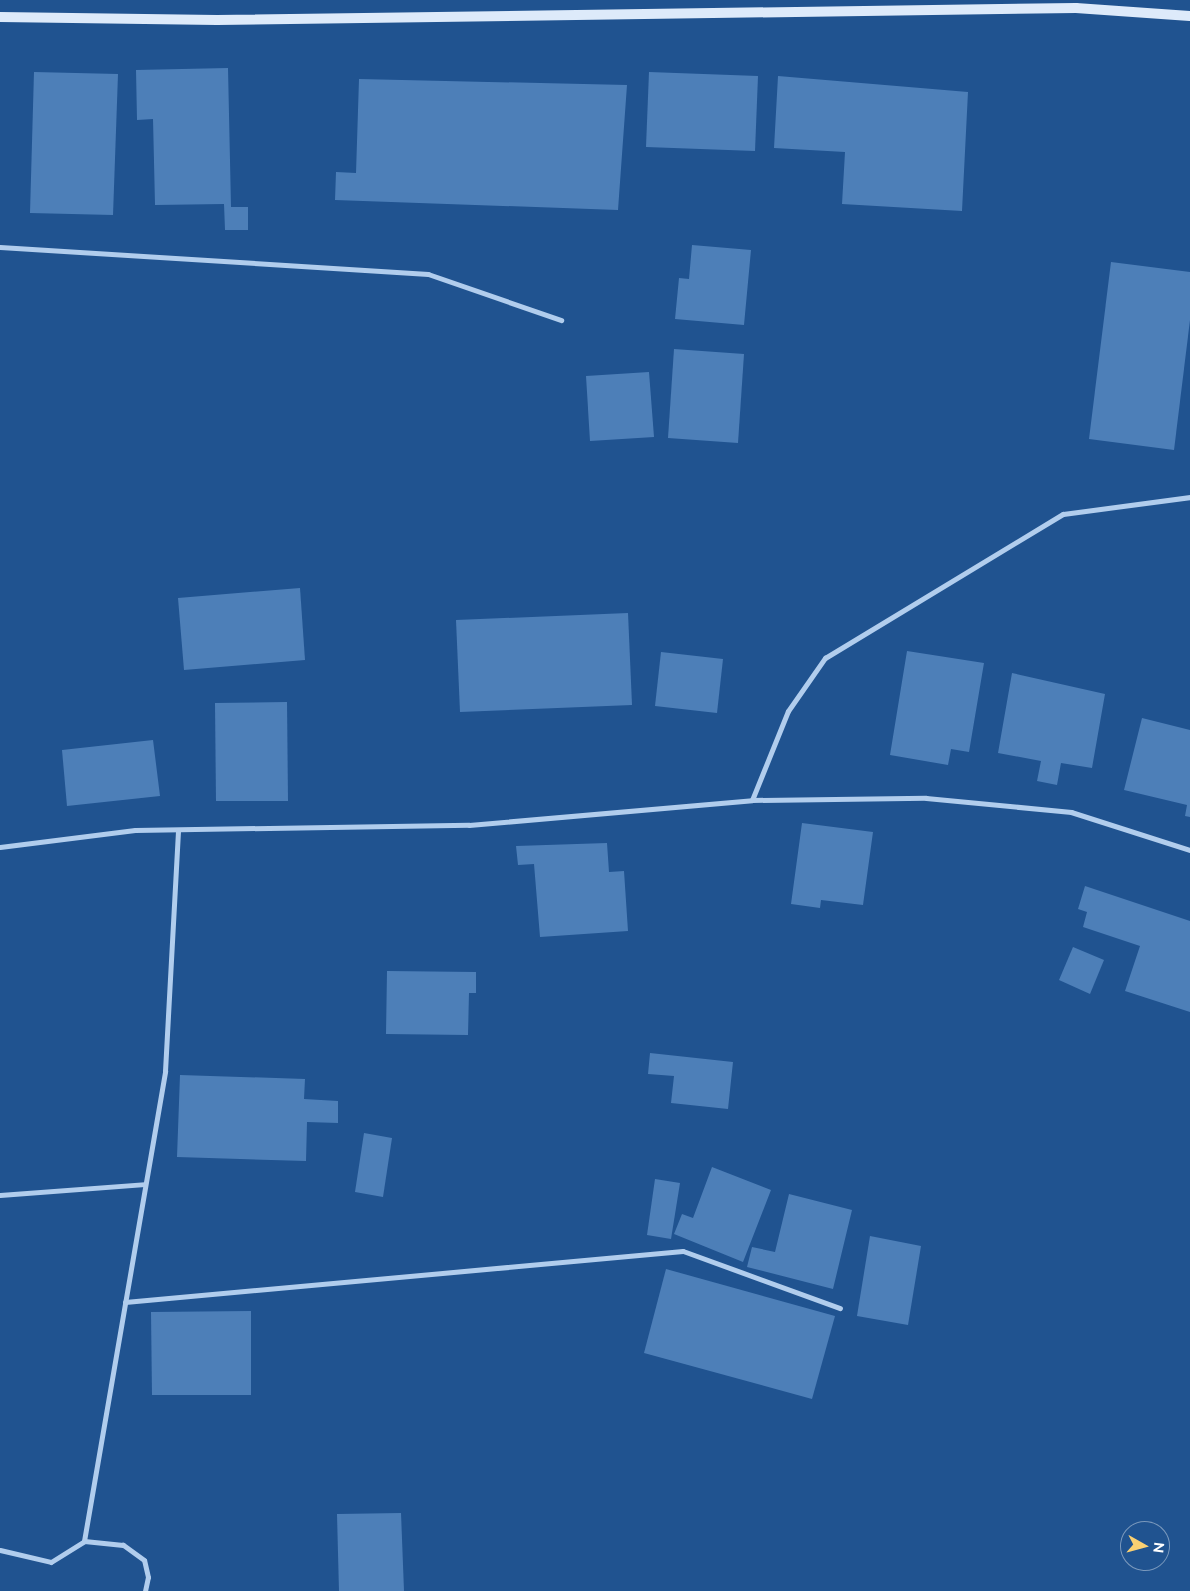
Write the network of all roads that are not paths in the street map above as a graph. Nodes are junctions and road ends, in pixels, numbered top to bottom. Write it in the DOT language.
graph roads {
  1 [pos="1078,4"];
  2 [pos="1190,16"];
  3 [pos="0,18"];
  4 [pos="0,247"];
  5 [pos="561,320"];
  6 [pos="1190,497"];
  7 [pos="752,800"];
  8 [pos="178,830"];
  9 [pos="0,847"];
  10 [pos="1190,850"];
  11 [pos="145,1184"];
  12 [pos="0,1195"];
  13 [pos="125,1302"];
  14 [pos="840,1308"];
  15 [pos="84,1541"];
  16 [pos="0,1550"];
  17 [pos="145,1591"];
  1 -- 2 [label="main road"];
  1 -- 3 [label="main road"];
  4 -- 5 [label="street"];
  6 -- 7 [label="street"];
  7 -- 8 [label="street"];
  7 -- 10 [label="street"];
  8 -- 9 [label="street"];
  8 -- 11 [label="street"];
  11 -- 12 [label="street"];
  11 -- 13 [label="street"];
  13 -- 14 [label="street"];
  13 -- 15 [label="street"];
  15 -- 16 [label="street"];
  15 -- 17 [label="street"];
}
